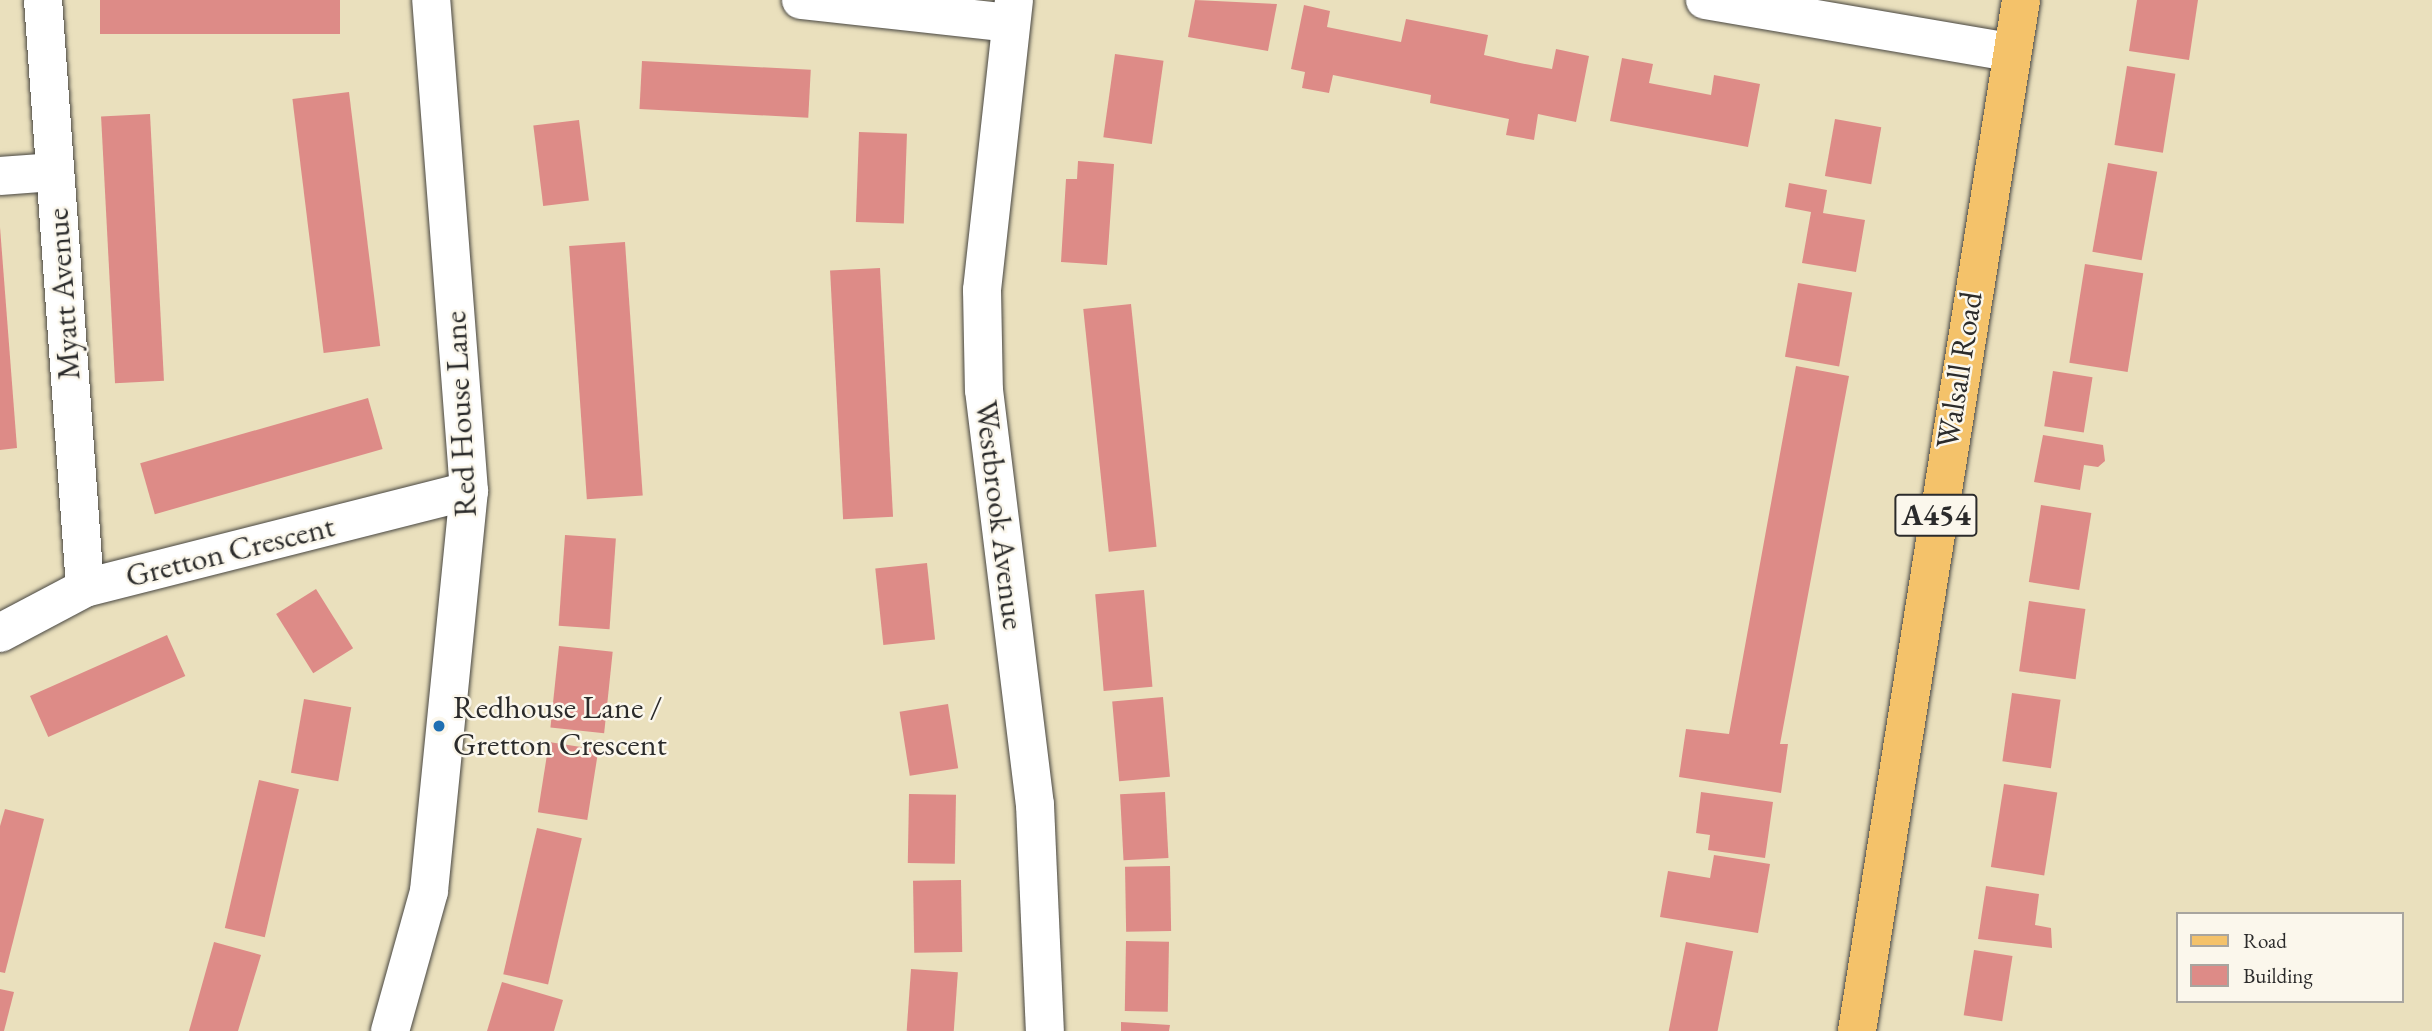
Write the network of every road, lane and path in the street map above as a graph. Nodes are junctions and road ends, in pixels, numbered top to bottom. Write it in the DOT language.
graph roads {
  1 [pos="43,0"];
  2 [pos="431,0"];
  3 [pos="801,0"];
  4 [pos="1705,0"];
  5 [pos="2021,0"];
  6 [pos="1013,11"];
  7 [pos="2010,52"];
  8 [pos="54,172"];
  9 [pos="0,176"];
  10 [pos="470,492"];
  11 [pos="85,588"];
  12 [pos="0,633"];
  13 [pos="390,1031"];
  14 [pos="1045,1031"];
  15 [pos="1857,1031"];
  1 -- 8 [label="street, Myatt Avenue"];
  2 -- 10 [label="street, Red House Lane"];
  3 -- 6 [label="street"];
  4 -- 7 [label="street"];
  5 -- 7 [label="main road, Walsall Road / A454"];
  6 -- 14 [label="street, Westbrook Avenue"];
  7 -- 15 [label="main road, Walsall Road / A454"];
  8 -- 9 [label="street"];
  8 -- 11 [label="street, Myatt Avenue"];
  10 -- 11 [label="street, Gretton Crescent"];
  10 -- 13 [label="street, Red House Lane"];
  11 -- 12 [label="street, Gretton Crescent"];
}
